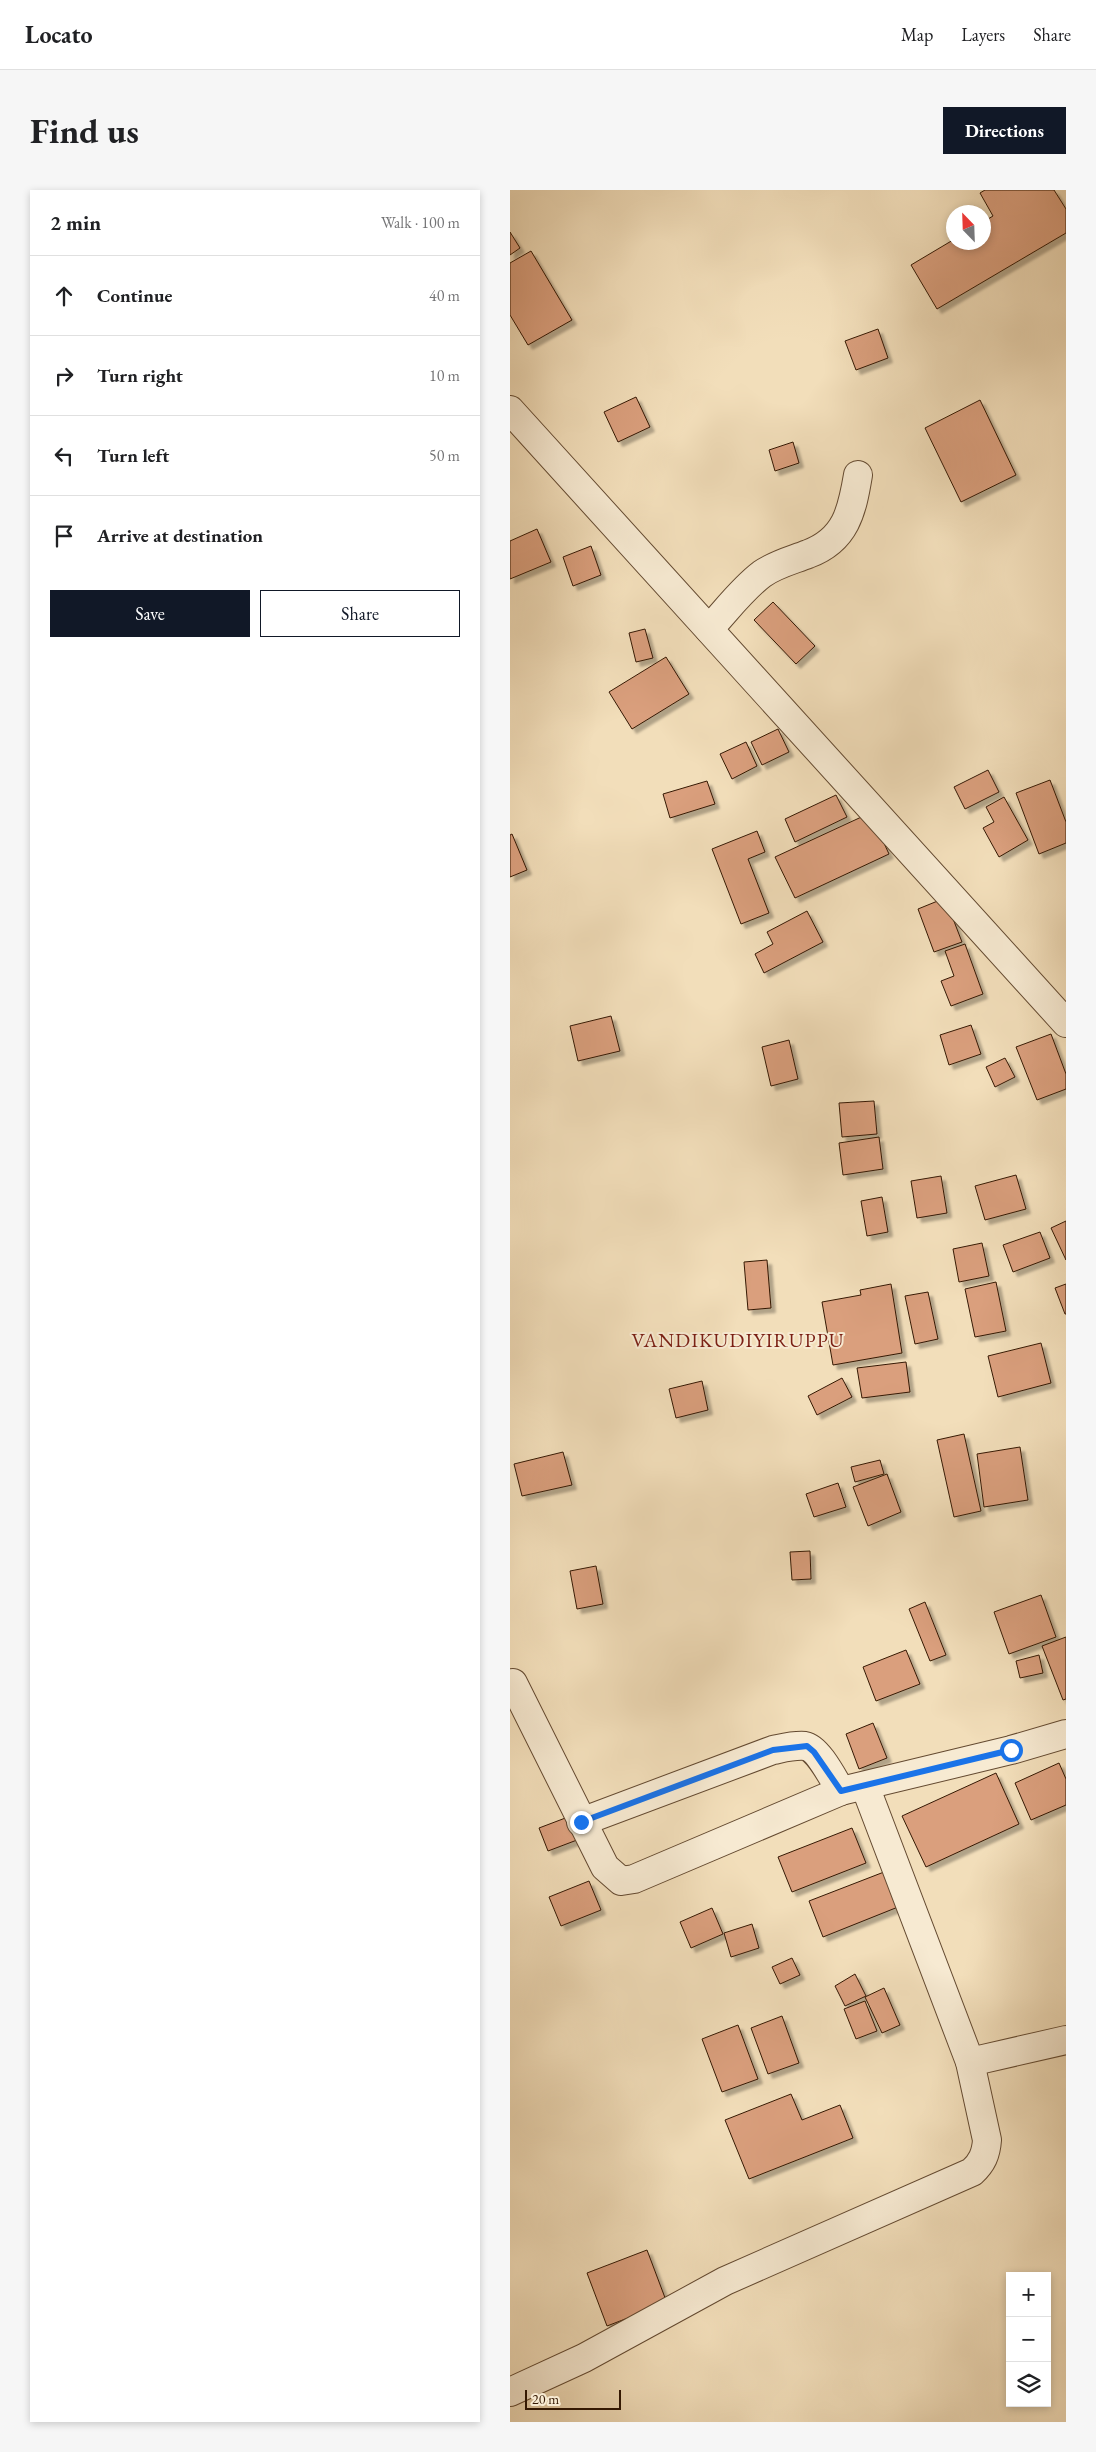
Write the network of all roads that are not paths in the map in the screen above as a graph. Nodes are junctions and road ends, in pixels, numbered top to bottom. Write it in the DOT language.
graph roads {
  1 [pos="510,410"];
  2 [pos="858,475"];
  3 [pos="716,622"];
  4 [pos="1066,1023"];
  5 [pos="512,1683"];
  6 [pos="1066,1734"];
  7 [pos="853,1789"];
  8 [pos="581,1822"];
  9 [pos="1066,2040"];
  10 [pos="970,2062"];
  11 [pos="510,2392"];
  1 -- 3 [label="street"];
  2 -- 3 [label="street"];
  3 -- 4 [label="street"];
  5 -- 8 [label="street"];
  6 -- 7 [label="street"];
  7 -- 8 [label="street"];
  7 -- 8 [label="street"];
  7 -- 10 [label="street"];
  9 -- 10 [label="street"];
  10 -- 11 [label="street"];
}
